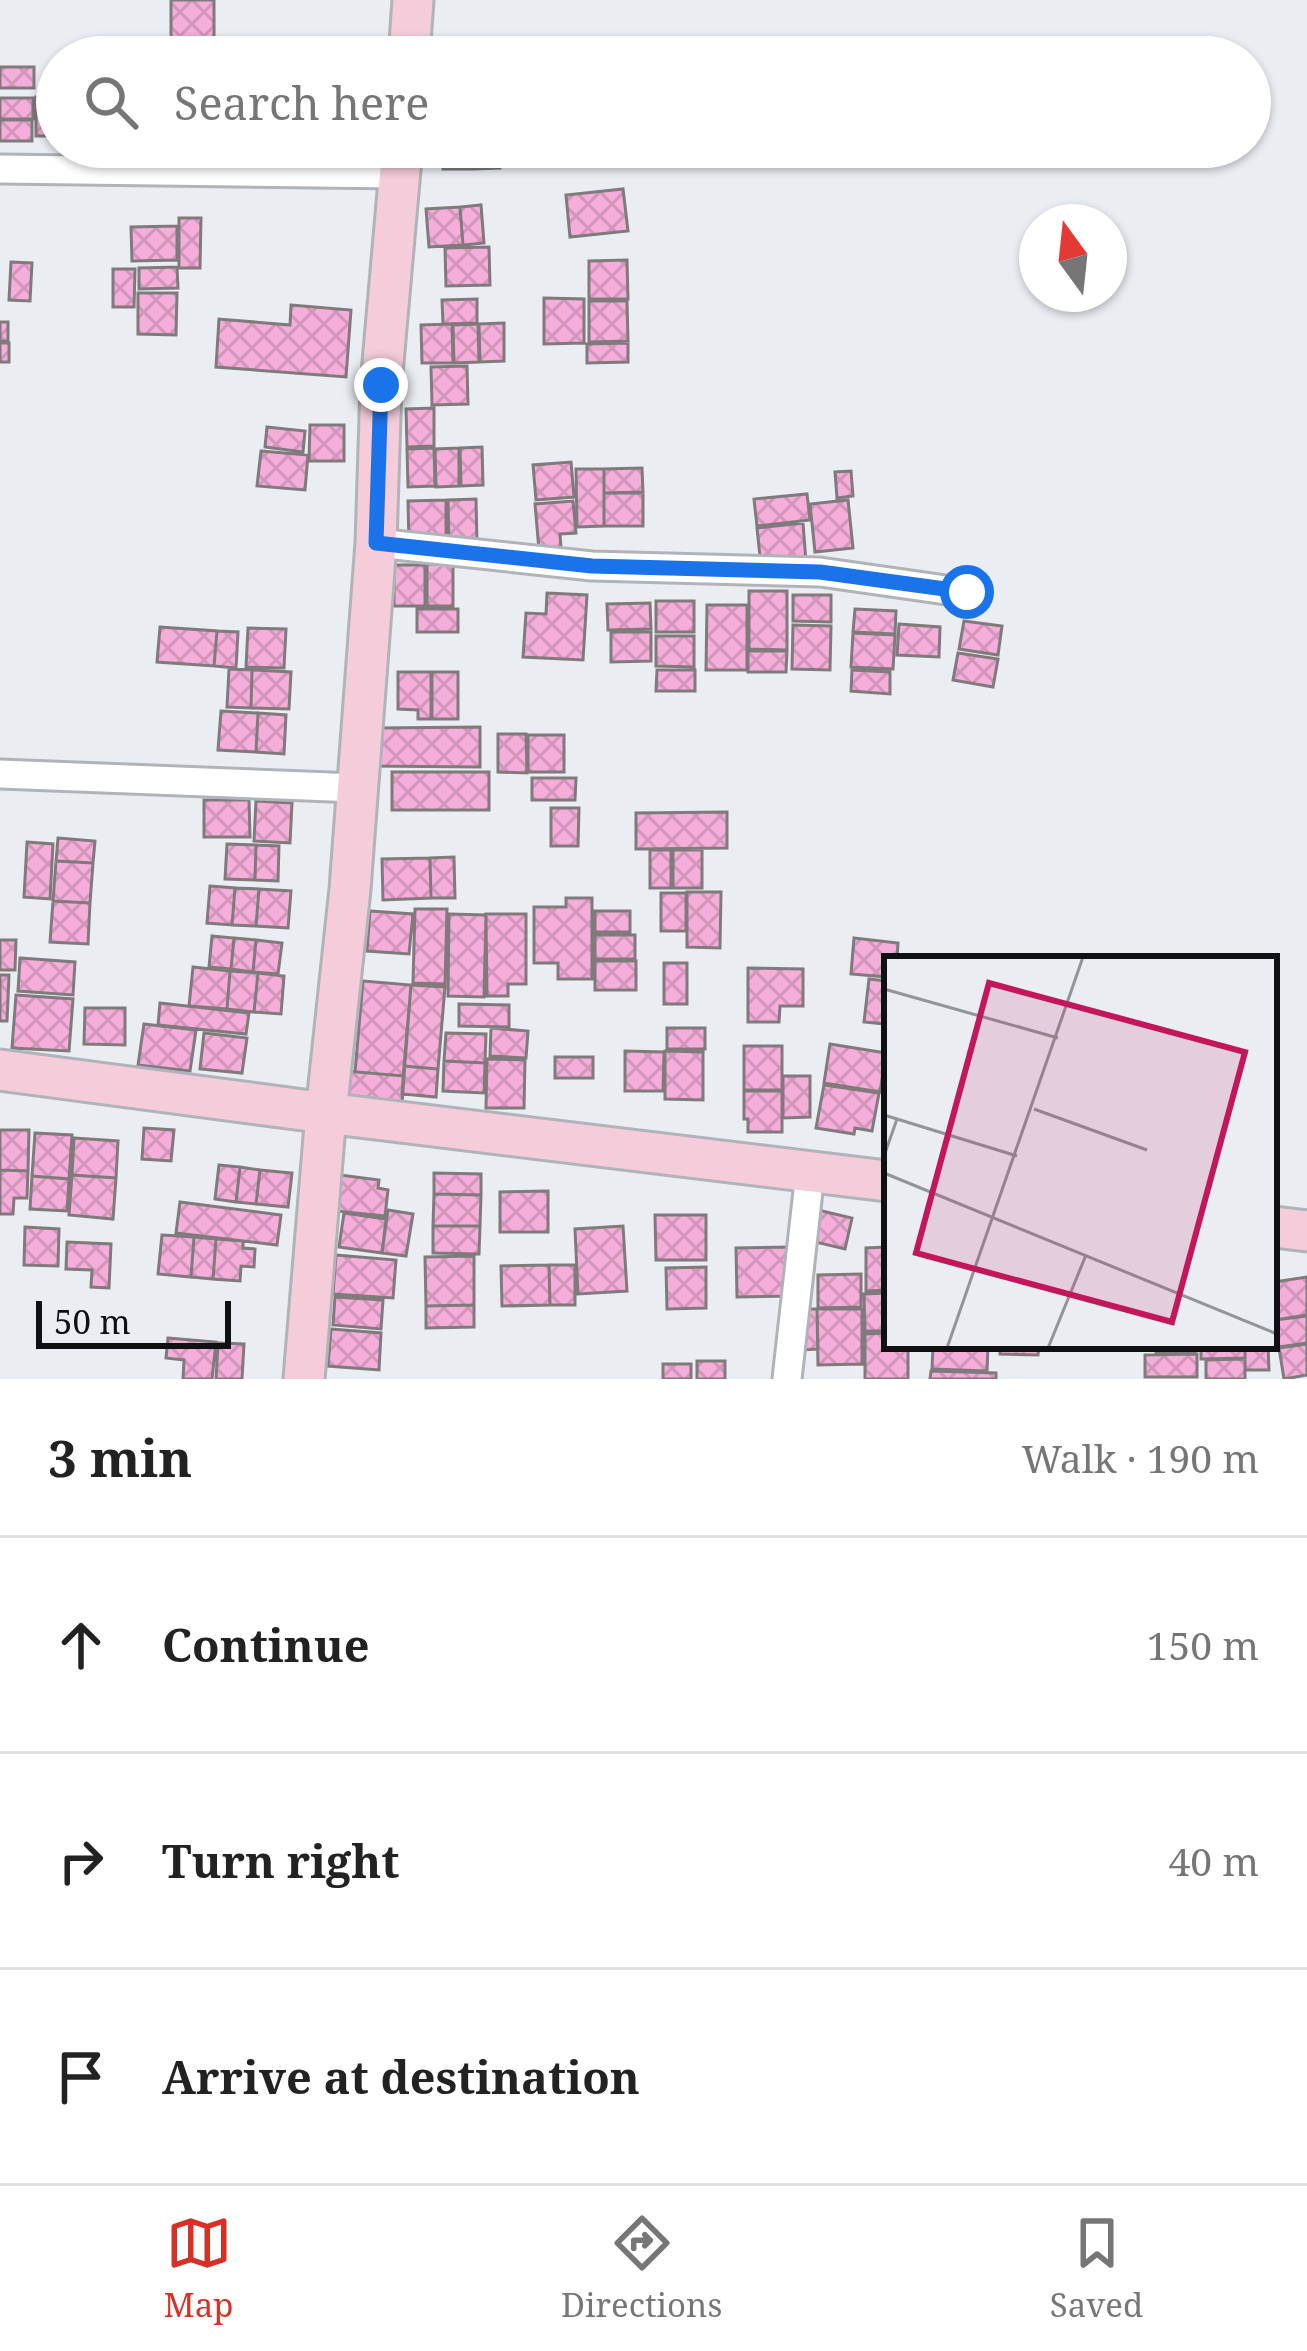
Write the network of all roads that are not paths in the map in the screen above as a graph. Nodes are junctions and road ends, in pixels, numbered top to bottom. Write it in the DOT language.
graph roads {
  1 [pos="413,0"];
  2 [pos="410,36"];
  3 [pos="45,168"];
  4 [pos="400,168"];
  5 [pos="0,169"];
  6 [pos="376,543"];
  7 [pos="967,592"];
  8 [pos="0,774"];
  9 [pos="357,788"];
  10 [pos="0,1070"];
  11 [pos="326,1113"];
  12 [pos="810,1173"];
  13 [pos="884,1181"];
  14 [pos="1277,1227"];
  15 [pos="1307,1231"];
  16 [pos="304,1379"];
  17 [pos="787,1379"];
  1 -- 2 [label="street"];
  3 -- 5 [label="street"];
  4 -- 6 [label="street"];
  6 -- 7 [label="street"];
  6 -- 9 [label="street"];
  8 -- 9 [label="street"];
  9 -- 11 [label="street"];
  10 -- 11 [label="street"];
  11 -- 12 [label="street"];
  11 -- 16 [label="street"];
  12 -- 13 [label="street"];
  12 -- 17 [label="street"];
  14 -- 15 [label="street"];
}
